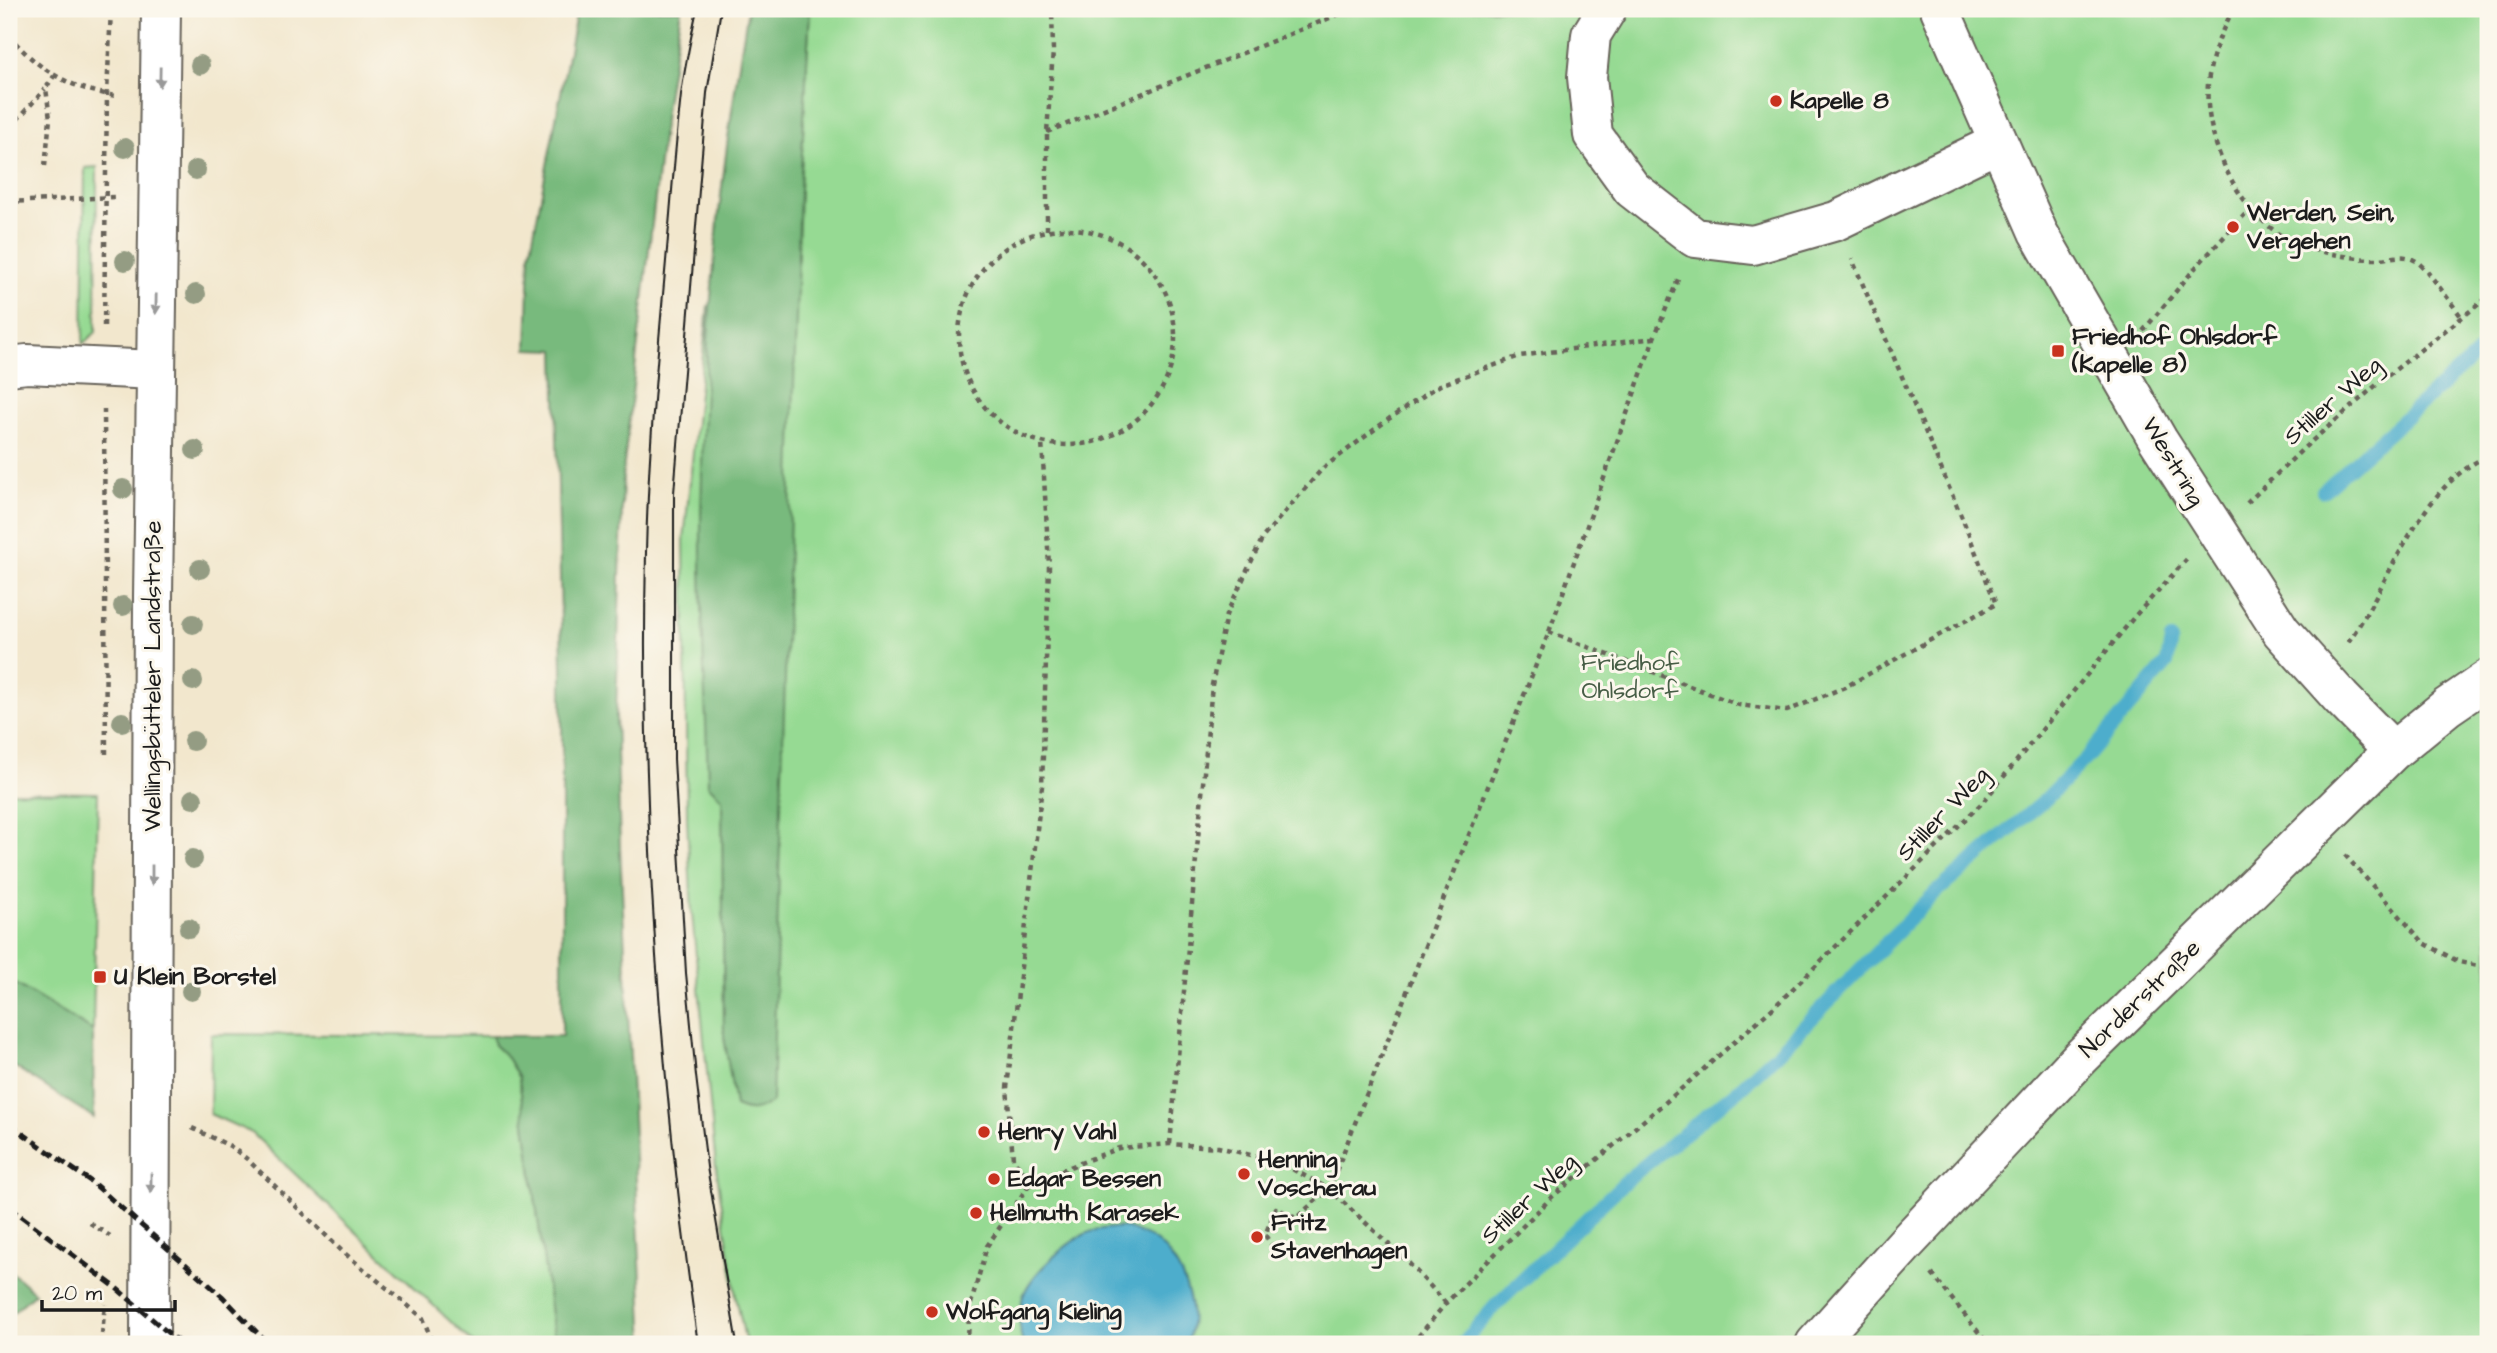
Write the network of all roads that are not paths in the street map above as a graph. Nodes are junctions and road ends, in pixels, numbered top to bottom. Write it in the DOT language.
graph roads {
  1 [pos="161,9"];
  2 [pos="1607,9"];
  3 [pos="1940,9"];
  4 [pos="1998,143"];
  5 [pos="9,366"];
  6 [pos="155,370"];
  7 [pos="2488,679"];
  8 [pos="2393,751"];
  9 [pos="150,1344"];
  10 [pos="1815,1344"];
  1 -- 6 [label="street, Wellingsbütteler Landstraße, one-way"];
  2 -- 4 [label="street"];
  3 -- 4 [label="street, Westring"];
  4 -- 8 [label="street, Westring"];
  5 -- 6 [label="street"];
  6 -- 9 [label="street, Wellingsbütteler Landstraße, one-way"];
  7 -- 8 [label="street, Norderstraße"];
  8 -- 10 [label="street, Norderstraße"];
}
